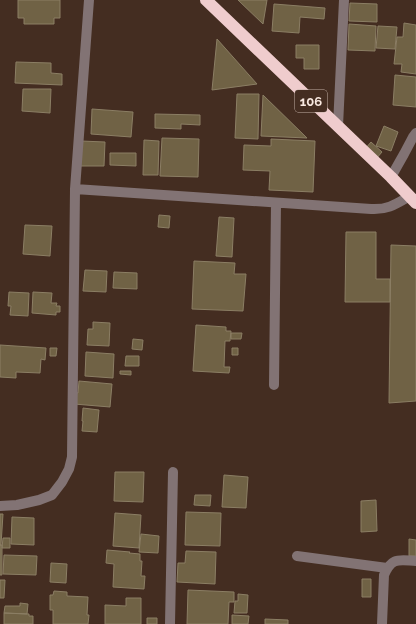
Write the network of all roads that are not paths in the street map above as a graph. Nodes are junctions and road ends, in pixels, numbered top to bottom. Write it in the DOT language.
graph roads {
  1 [pos="90,0"];
  2 [pos="206,0"];
  3 [pos="344,0"];
  4 [pos="338,126"];
  5 [pos="416,132"];
  6 [pos="391,177"];
  7 [pos="75,189"];
  8 [pos="413,200"];
  9 [pos="276,203"];
  10 [pos="274,385"];
  11 [pos="173,472"];
  12 [pos="0,506"];
  13 [pos="297,556"];
  14 [pos="416,561"];
  15 [pos="387,568"];
  16 [pos="170,624"];
  17 [pos="382,624"];
  1 -- 7 [label="street"];
  2 -- 4 [label="highway, 106"];
  3 -- 4 [label="street"];
  4 -- 6 [label="highway, 106"];
  5 -- 6 [label="street"];
  6 -- 8 [label="highway, 106"];
  7 -- 9 [label="street"];
  7 -- 12 [label="street"];
  8 -- 9 [label="street"];
  9 -- 10 [label="street"];
  11 -- 16 [label="street"];
  13 -- 15 [label="street"];
  14 -- 15 [label="street"];
  15 -- 17 [label="street"];
}
